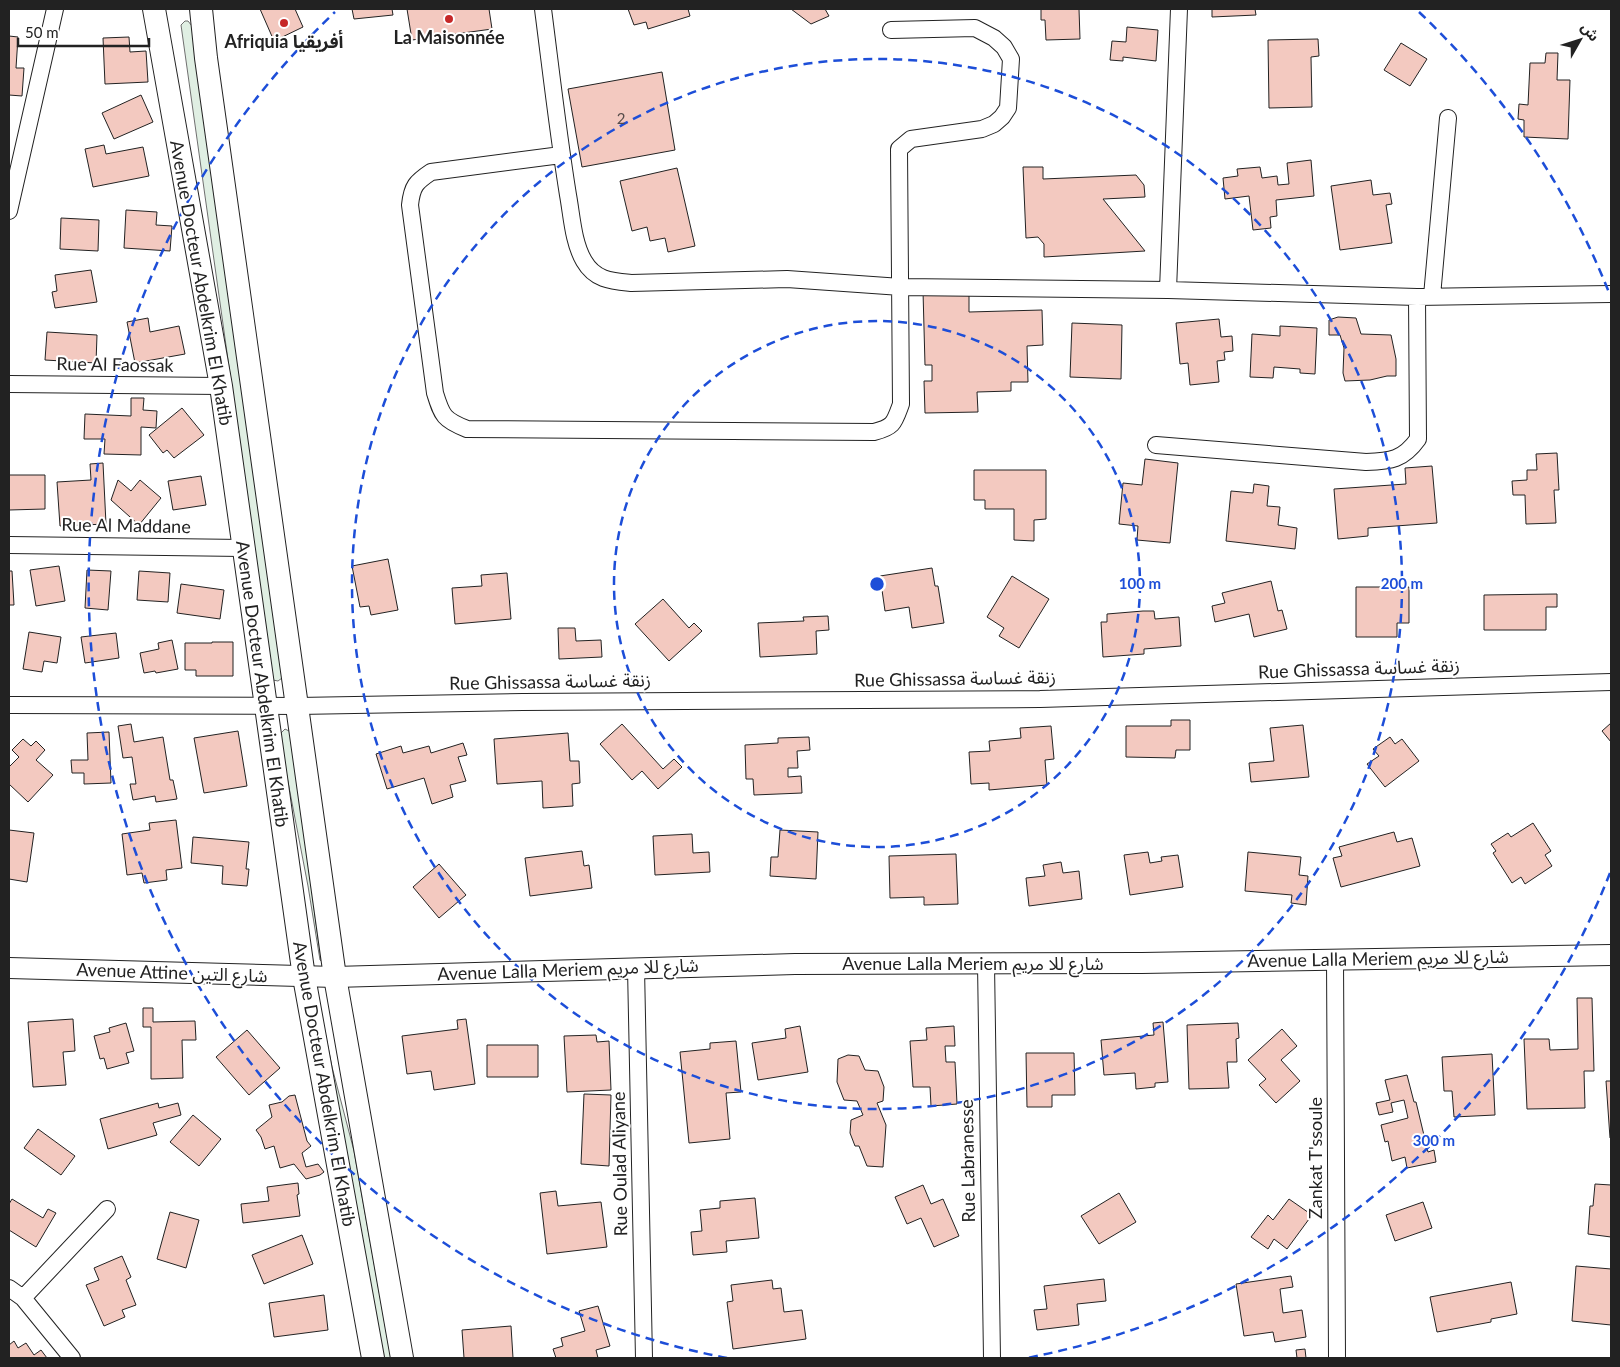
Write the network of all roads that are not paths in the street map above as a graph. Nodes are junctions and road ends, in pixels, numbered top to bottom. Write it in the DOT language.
graph roads {
  1 [pos="55,9"];
  2 [pos="154,9"];
  3 [pos="201,9"];
  4 [pos="543,9"];
  5 [pos="1179,9"];
  6 [pos="891,30"];
  7 [pos="1448,118"];
  8 [pos="562,155"];
  9 [pos="9,211"];
  10 [pos="901,288"];
  11 [pos="1168,290"];
  12 [pos="1611,294"];
  13 [pos="1425,297"];
  14 [pos="9,384"];
  15 [pos="221,386"];
  16 [pos="1156,445"];
  17 [pos="9,545"];
  18 [pos="243,548"];
  19 [pos="1611,682"];
  20 [pos="9,705"];
  21 [pos="265,706"];
  22 [pos="298,706"];
  23 [pos="1611,955"];
  24 [pos="1335,958"];
  25 [pos="986,964"];
  26 [pos="9,968"];
  27 [pos="636,968"];
  28 [pos="304,977"];
  29 [pos="335,977"];
  30 [pos="107,1209"];
  31 [pos="9,1288"];
  32 [pos="23,1298"];
  33 [pos="72,1358"];
  34 [pos="373,1358"];
  35 [pos="402,1358"];
  36 [pos="644,1358"];
  37 [pos="992,1358"];
  38 [pos="1337,1358"];
  1 -- 9 [label="street"];
  2 -- 15 [label="main road, Avenue Docteur Abdelkrim El Khatib"];
  3 -- 22 [label="main road, Avenue Docteur Abdelkrim El Khatib"];
  4 -- 8 [label="street"];
  5 -- 11 [label="street"];
  6 -- 10 [label="street"];
  7 -- 13 [label="street"];
  8 -- 10 [label="street"];
  8 -- 10 [label="street"];
  10 -- 11 [label="street"];
  11 -- 13 [label="street"];
  12 -- 13 [label="street"];
  13 -- 16 [label="street"];
  14 -- 15 [label="street, Rue Al Faossak"];
  15 -- 18 [label="main road, Avenue Docteur Abdelkrim El Khatib"];
  17 -- 18 [label="street, Rue Al Maddane"];
  18 -- 21 [label="main road, Avenue Docteur Abdelkrim El Khatib"];
  19 -- 22 [label="street, Rue Ghissassa زنقة غساسة"];
  20 -- 21 [label="street, Rue Ghissassa زنقة غساسة"];
  21 -- 22 [label="street, Rue Ghissassa زنقة غساسة"];
  21 -- 28 [label="main road, Avenue Docteur Abdelkrim El Khatib"];
  22 -- 29 [label="main road, Avenue Docteur Abdelkrim El Khatib"];
  23 -- 24 [label="street, Avenue Lalla Meriem شارع للا مريم"];
  24 -- 25 [label="street, Avenue Lalla Meriem شارع للا مريم"];
  24 -- 38 [label="street, Zankat T'ssoule"];
  25 -- 27 [label="street, Avenue Lalla Meriem شارع للا مريم"];
  25 -- 37 [label="street, Rue Labranesse"];
  26 -- 28 [label="street, Avenue Attine شارع التين"];
  27 -- 29 [label="street, Avenue Lalla Meriem شارع للا مريم"];
  27 -- 36 [label="street, Rue Oulad Aliyane"];
  28 -- 29 [label="street, Avenue Attine شارع التين"];
  28 -- 34 [label="main road, Avenue Docteur Abdelkrim El Khatib"];
  29 -- 35 [label="main road, Avenue Docteur Abdelkrim El Khatib"];
  30 -- 32 [label="street"];
  31 -- 32 [label="street"];
  32 -- 33 [label="street"];
}
